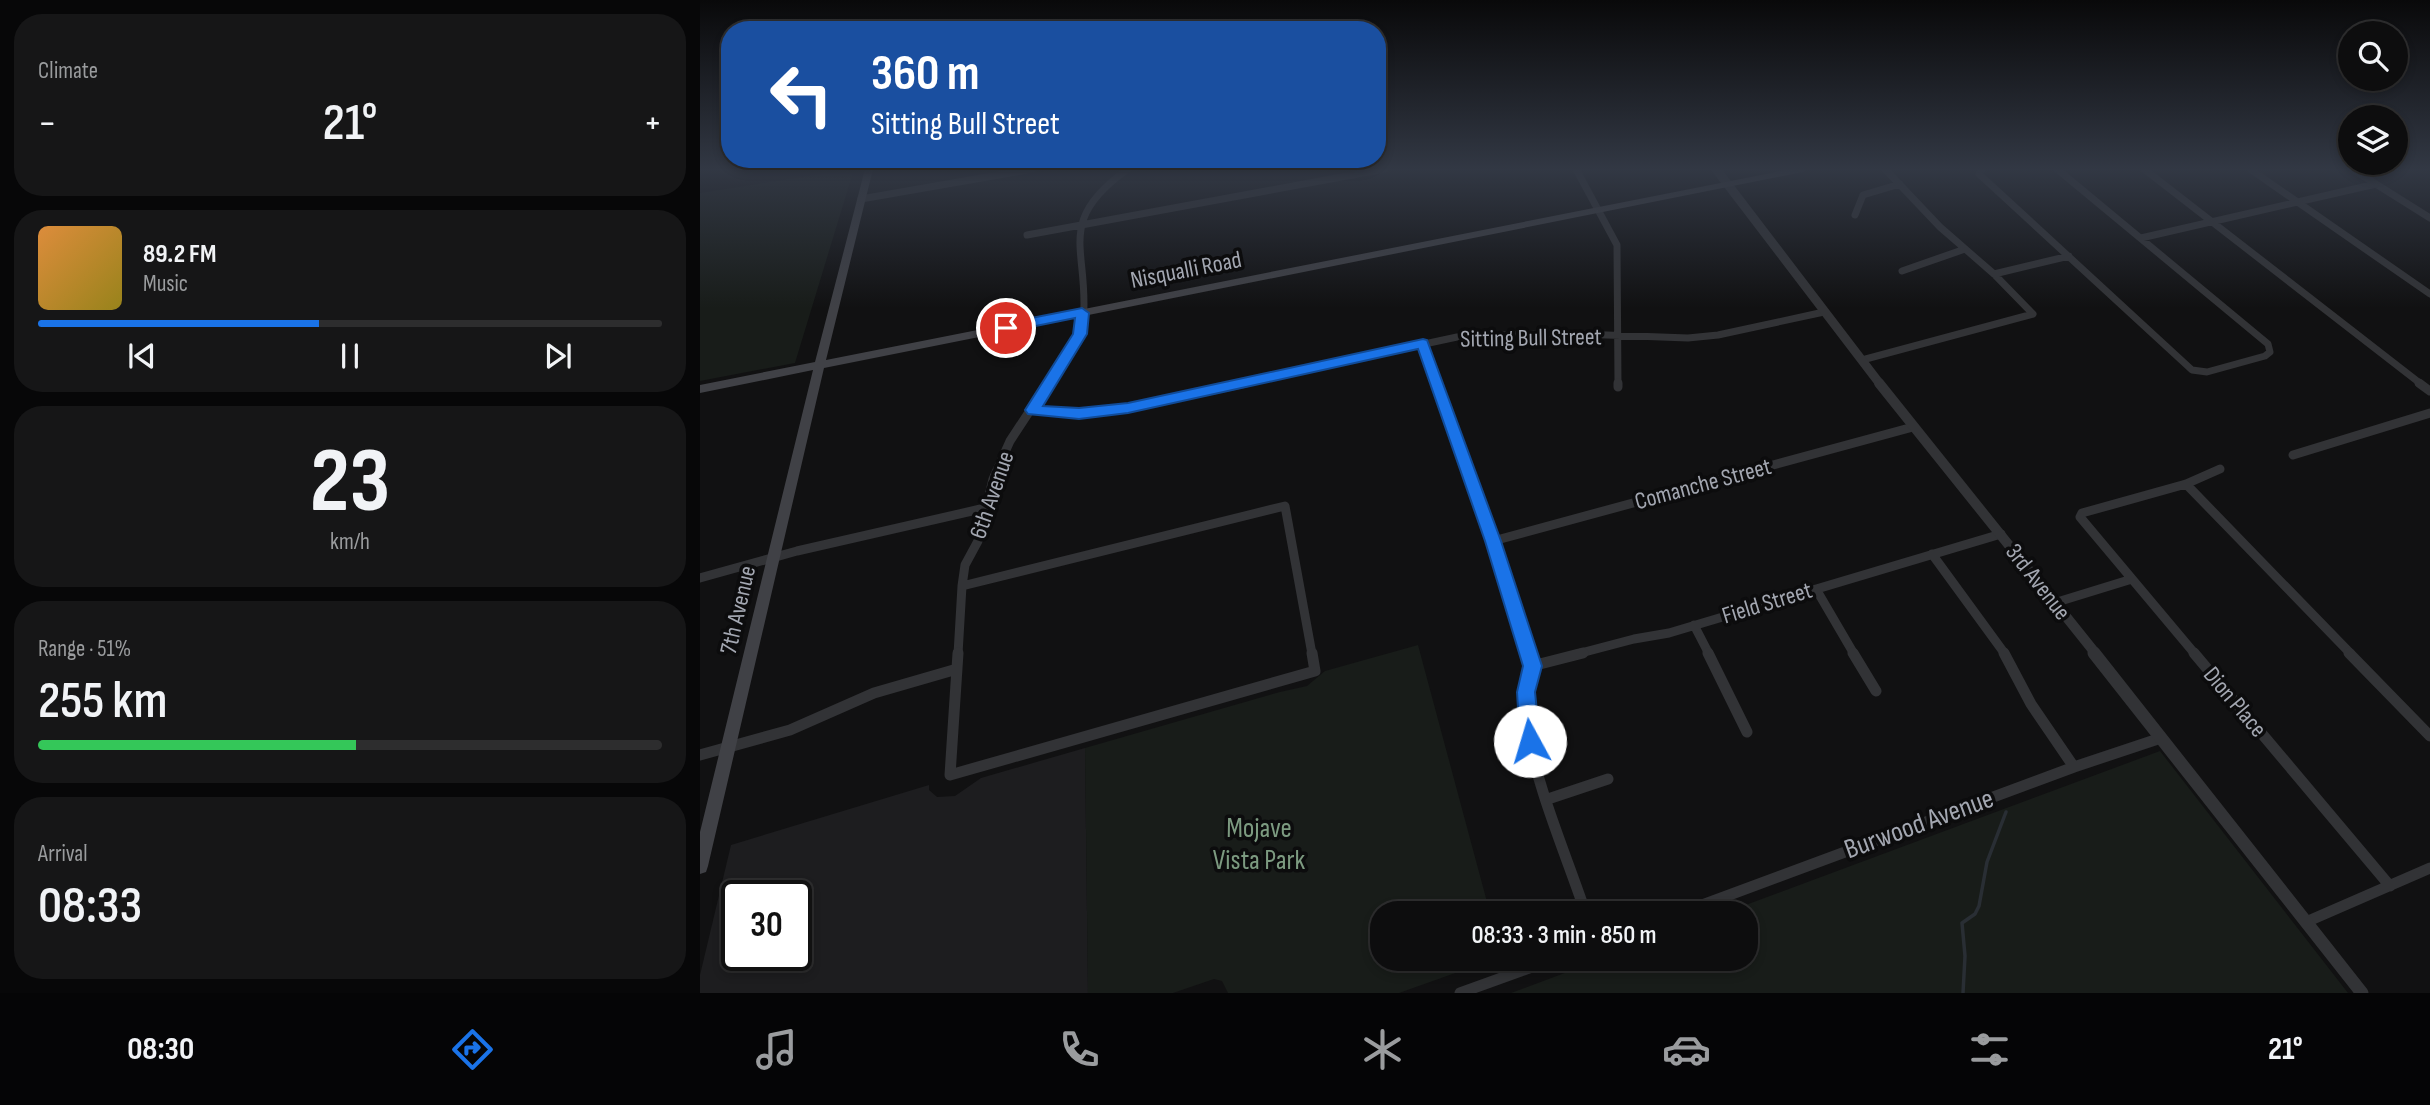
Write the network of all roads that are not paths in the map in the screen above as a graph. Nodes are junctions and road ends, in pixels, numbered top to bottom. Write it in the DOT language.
graph roads {
  1 [pos="857,215"];
  2 [pos="1085,215"];
  3 [pos="1128,215"];
  4 [pos="1567,215"];
  5 [pos="1602,215"];
  6 [pos="1751,215"];
  7 [pos="1929,215"];
  8 [pos="2024,215"];
  9 [pos="2113,215"];
  10 [pos="2204,215"];
  11 [pos="2241,215"];
  12 [pos="2317,215"];
  13 [pos="2213,222"];
  14 [pos="1080,224"];
  15 [pos="1027,235"];
  16 [pos="2141,238"];
  17 [pos="1965,248"];
  18 [pos="2068,256"];
  19 [pos="1902,271"];
  20 [pos="1994,274"];
  21 [pos="2430,294"];
  22 [pos="1824,312"];
  23 [pos="1082,313"];
  24 [pos="1619,337"];
  25 [pos="1423,344"];
  26 [pos="1862,360"];
  27 [pos="820,365"];
  28 [pos="1618,387"];
  29 [pos="700,389"];
  30 [pos="2430,391"];
  31 [pos="1033,410"];
  32 [pos="2430,413"];
  33 [pos="1913,427"];
  34 [pos="2292,455"];
  35 [pos="2220,469"];
  36 [pos="2186,484"];
  37 [pos="985,508"];
  38 [pos="2001,534"];
  39 [pos="1493,541"];
  40 [pos="1932,554"];
  41 [pos="773,560"];
  42 [pos="700,578"];
  43 [pos="2132,579"];
  44 [pos="962,586"];
  45 [pos="1816,589"];
  46 [pos="2054,603"];
  47 [pos="1695,625"];
  48 [pos="1532,666"];
  49 [pos="957,669"];
  50 [pos="1876,691"];
  51 [pos="1747,732"];
  52 [pos="2430,736"];
  53 [pos="2161,738"];
  54 [pos="728,748"];
  55 [pos="700,755"];
  56 [pos="2074,766"];
  57 [pos="1608,779"];
  58 [pos="1548,799"];
  59 [pos="700,866"];
  60 [pos="2430,868"];
  61 [pos="2390,886"];
  62 [pos="1582,901"];
  63 [pos="1713,901"];
  64 [pos="2306,922"];
  65 [pos="1521,971"];
  66 [pos="1460,993"];
  67 [pos="2362,993"];
  1 -- 27 [label="main road, 7th Avenue"];
  2 -- 14 [label="street"];
  3 -- 14 [label="street"];
  4 -- 23 [label="main road, Nisqualli Road"];
  5 -- 24 [label="street"];
  6 -- 22 [label="street, 3rd Avenue"];
  7 -- 17 [label="street"];
  8 -- 18 [label="street"];
  9 -- 16 [label="street"];
  10 -- 13 [label="street"];
  11 -- 13 [label="street"];
  12 -- 21 [label="street"];
  13 -- 16 [label="street"];
  13 -- 30 [label="street"];
  14 -- 15 [label="street"];
  14 -- 23 [label="street, 6th Avenue"];
  16 -- 18 [label="street"];
  17 -- 19 [label="street"];
  17 -- 20 [label="street"];
  18 -- 20 [label="street"];
  20 -- 26 [label="street"];
  22 -- 24 [label="street, Sitting Bull Street"];
  22 -- 26 [label="street, 3rd Avenue"];
  23 -- 27 [label="main road, Nisqualli Road"];
  23 -- 31 [label="street, 6th Avenue"];
  24 -- 25 [label="street, Sitting Bull Street"];
  24 -- 28 [label="street"];
  25 -- 31 [label="street, Sitting Bull Street"];
  25 -- 39 [label="street"];
  26 -- 33 [label="street, 3rd Avenue"];
  27 -- 29 [label="main road, Nisqualli Road"];
  27 -- 41 [label="main road, 7th Avenue"];
  31 -- 37 [label="street, 6th Avenue"];
  32 -- 34 [label="street"];
  33 -- 38 [label="street, 3rd Avenue"];
  33 -- 39 [label="street, Comanche Street"];
  35 -- 36 [label="street"];
  36 -- 43 [label="street, Dion Place"];
  36 -- 52 [label="street"];
  37 -- 41 [label="street"];
  37 -- 44 [label="street, 6th Avenue"];
  38 -- 40 [label="street, Field Street"];
  38 -- 46 [label="street, 3rd Avenue"];
  39 -- 48 [label="street"];
  40 -- 45 [label="street, Field Street"];
  40 -- 56 [label="street"];
  41 -- 42 [label="street"];
  41 -- 54 [label="main road, 7th Avenue"];
  43 -- 46 [label="street"];
  43 -- 61 [label="street, Dion Place"];
  44 -- 49 [label="street, 6th Avenue"];
  44 -- 49 [label="street, 6th Avenue"];
  45 -- 47 [label="street, Field Street"];
  45 -- 50 [label="street"];
  46 -- 53 [label="street, 3rd Avenue"];
  47 -- 48 [label="street, Field Street"];
  47 -- 51 [label="street"];
  48 -- 58 [label="street"];
  49 -- 54 [label="street"];
  53 -- 56 [label="street, Burwood Avenue"];
  53 -- 64 [label="street, 3rd Avenue"];
  54 -- 55 [label="street"];
  54 -- 59 [label="main road, 7th Avenue"];
  56 -- 63 [label="street, Burwood Avenue"];
  57 -- 58 [label="street"];
  58 -- 62 [label="street"];
  60 -- 61 [label="street"];
  61 -- 64 [label="street"];
  64 -- 67 [label="street, 3rd Avenue"];
  65 -- 66 [label="street"];
}
